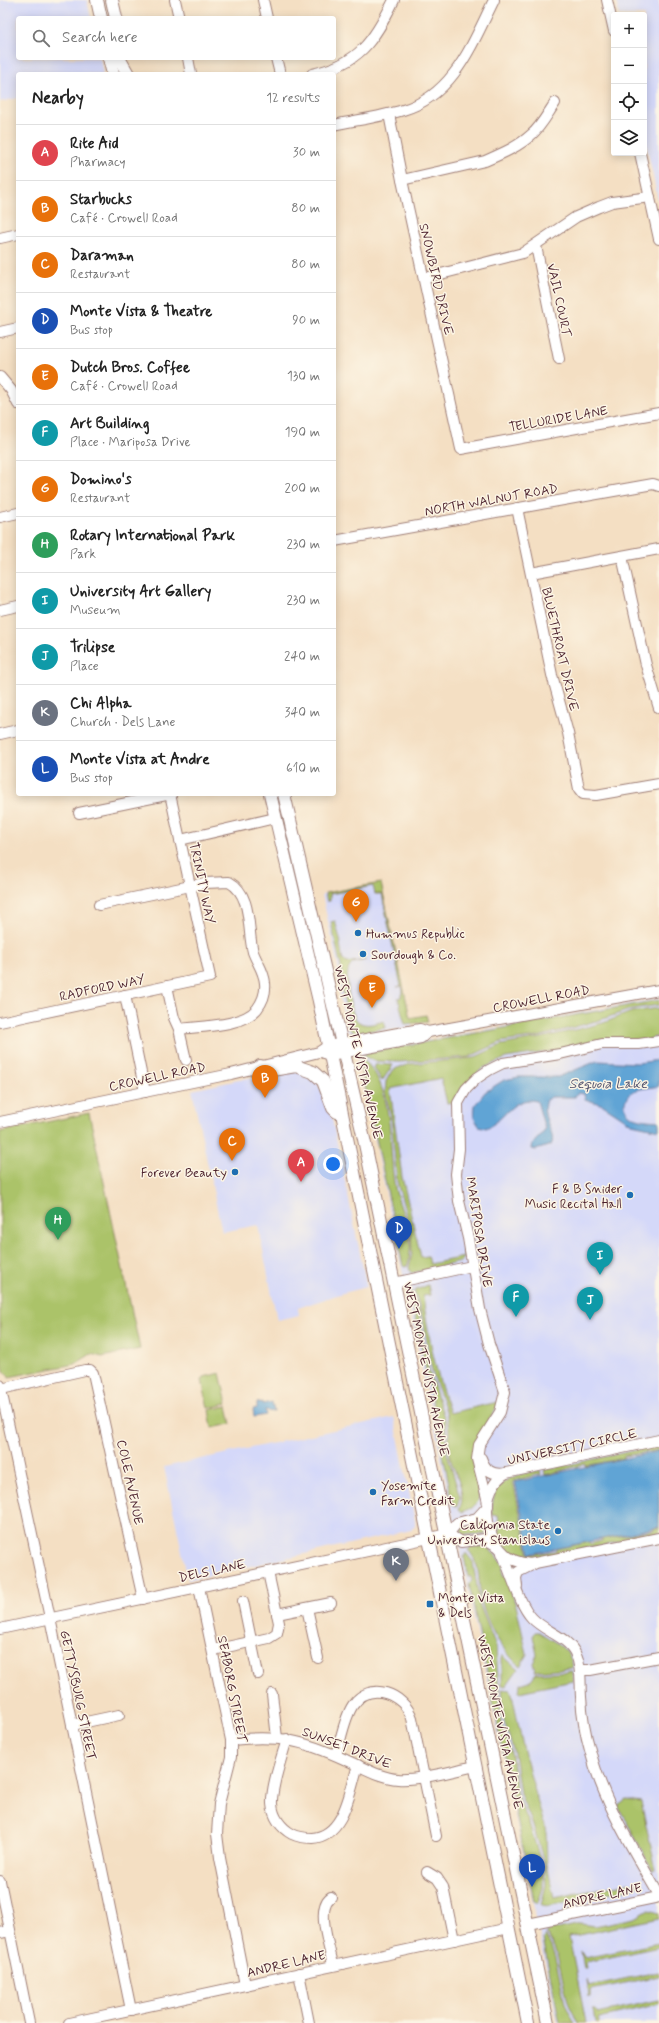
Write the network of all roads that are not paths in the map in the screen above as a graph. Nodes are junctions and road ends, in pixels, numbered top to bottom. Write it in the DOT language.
graph roads {
  1 [pos="97,0"];
  2 [pos="112,0"];
  3 [pos="175,0"];
  4 [pos="263,0"];
  5 [pos="394,0"];
  6 [pos="494,0"];
  7 [pos="607,0"];
  8 [pos="100,16"];
  9 [pos="116,16"];
  10 [pos="179,16"];
  11 [pos="267,16"];
  12 [pos="611,18"];
  13 [pos="110,60"];
  14 [pos="120,60"];
  15 [pos="125,60"];
  16 [pos="188,60"];
  17 [pos="276,60"];
  18 [pos="112,72"];
  19 [pos="127,72"];
  20 [pos="128,72"];
  21 [pos="191,72"];
  22 [pos="280,72"];
  23 [pos="319,72"];
  24 [pos="555,103"];
  25 [pos="389,114"];
  26 [pos="336,125"];
  27 [pos="641,156"];
  28 [pos="402,180"];
  29 [pos="650,197"];
  30 [pos="16,234"];
  31 [pos="0,238"];
  32 [pos="659,239"];
  33 [pos="536,246"];
  34 [pos="425,278"];
  35 [pos="16,328"];
  36 [pos="0,332"];
  37 [pos="559,359"];
  38 [pos="0,377"];
  39 [pos="16,400"];
  40 [pos="659,412"];
  41 [pos="461,449"];
  42 [pos="657,483"];
  43 [pos="517,508"];
  44 [pos="16,513"];
  45 [pos="0,517"];
  46 [pos="336,542"];
  47 [pos="659,549"];
  48 [pos="622,556"];
  49 [pos="530,572"];
  50 [pos="16,606"];
  51 [pos="0,610"];
  52 [pos="659,708"];
  53 [pos="16,730"];
  54 [pos="0,734"];
  55 [pos="659,784"];
  56 [pos="160,796"];
  57 [pos="170,796"];
  58 [pos="270,796"];
  59 [pos="284,796"];
  60 [pos="79,812"];
  61 [pos="275,818"];
  62 [pos="180,840"];
  63 [pos="190,886"];
  64 [pos="99,905"];
  65 [pos="210,977"];
  66 [pos="167,986"];
  67 [pos="659,990"];
  68 [pos="125,995"];
  69 [pos="0,1022"];
  70 [pos="179,1029"];
  71 [pos="659,1041"];
  72 [pos="342,1048"];
  73 [pos="326,1051"];
  74 [pos="186,1060"];
  75 [pos="260,1066"];
  76 [pos="145,1092"];
  77 [pos="343,1117"];
  78 [pos="0,1122"];
  79 [pos="472,1266"];
  80 [pos="394,1283"];
  81 [pos="0,1387"];
  82 [pos="659,1440"];
  83 [pos="478,1454"];
  84 [pos="506,1473"];
  85 [pos="488,1504"];
  86 [pos="448,1534"];
  87 [pos="430,1537"];
  88 [pos="659,1538"];
  89 [pos="500,1550"];
  90 [pos="534,1564"];
  91 [pos="268,1572"];
  92 [pos="199,1587"];
  93 [pos="517,1588"];
  94 [pos="142,1599"];
  95 [pos="243,1601"];
  96 [pos="331,1603"];
  97 [pos="307,1608"];
  98 [pos="277,1614"];
  99 [pos="50,1618"];
  100 [pos="0,1629"];
  101 [pos="252,1642"];
  102 [pos="213,1650"];
  103 [pos="659,1657"];
  104 [pos="318,1658"];
  105 [pos="580,1670"];
  106 [pos="258,1674"];
  107 [pos="272,1694"];
  108 [pos="120,1715"];
  109 [pos="72,1725"];
  110 [pos="282,1738"];
  111 [pos="231,1740"];
  112 [pos="336,1755"];
  113 [pos="358,1765"];
  114 [pos="476,1766"];
  115 [pos="424,1776"];
  116 [pos="436,1836"];
  117 [pos="428,1872"];
  118 [pos="0,1881"];
  119 [pos="659,1896"];
  120 [pos="331,1897"];
  121 [pos="528,1924"];
  122 [pos="509,1928"];
  123 [pos="10,1931"];
  124 [pos="0,1933"];
  125 [pos="454,1940"];
  126 [pos="333,1965"];
  127 [pos="299,1973"];
  128 [pos="245,1985"];
  129 [pos="131,2010"];
  130 [pos="75,2022"];
  131 [pos="29,2023"];
  132 [pos="309,2023"];
  133 [pos="528,2023"];
  134 [pos="548,2023"];
  1 -- 8 [label="main road"];
  2 -- 9 [label="main road"];
  3 -- 10 [label="street"];
  4 -- 11 [label="street"];
  5 -- 23 [label="street"];
  6 -- 25 [label="street"];
  7 -- 12 [label="street"];
  13 -- 18 [label="main road"];
  14 -- 19 [label="main road"];
  15 -- 20 [label="main road"];
  16 -- 21 [label="street"];
  17 -- 22 [label="street"];
  24 -- 28 [label="street"];
  25 -- 26 [label="street"];
  25 -- 28 [label="street, SNOWBIRD DRIVE"];
  27 -- 29 [label="street"];
  28 -- 34 [label="street, SNOWBIRD DRIVE"];
  29 -- 32 [label="street"];
  29 -- 33 [label="street"];
  30 -- 31 [label="street"];
  33 -- 34 [label="street"];
  33 -- 37 [label="street, VAIL COURT"];
  34 -- 41 [label="street, SNOWBIRD DRIVE"];
  35 -- 36 [label="street"];
  38 -- 39 [label="street"];
  40 -- 41 [label="street, TELLURIDE LANE"];
  42 -- 43 [label="street, NORTH WALNUT ROAD"];
  43 -- 46 [label="street, NORTH WALNUT ROAD"];
  43 -- 49 [label="street, BLUETHROAT DRIVE"];
  44 -- 45 [label="street"];
  47 -- 48 [label="street"];
  48 -- 49 [label="street"];
  48 -- 52 [label="street"];
  49 -- 55 [label="street, BLUETHROAT DRIVE"];
  50 -- 51 [label="street"];
  53 -- 54 [label="street"];
  56 -- 60 [label="street"];
  57 -- 62 [label="street, TRINITY WAY"];
  58 -- 61 [label="main road"];
  59 -- 72 [label="main road, WEST MONTE VISTA AVENUE"];
  61 -- 62 [label="street"];
  61 -- 73 [label="main road"];
  62 -- 63 [label="street, TRINITY WAY"];
  63 -- 64 [label="street"];
  63 -- 65 [label="street, TRINITY WAY"];
  63 -- 70 [label="street"];
  65 -- 66 [label="street, RADFORD WAY"];
  66 -- 68 [label="street, RADFORD WAY"];
  66 -- 70 [label="street"];
  67 -- 72 [label="street, CROWELL ROAD"];
  68 -- 69 [label="street, RADFORD WAY"];
  68 -- 76 [label="street"];
  70 -- 74 [label="street"];
  71 -- 79 [label="street, MARIPOSA DRIVE"];
  72 -- 73 [label="street, CROWELL ROAD"];
  72 -- 80 [label="main road, WEST MONTE VISTA AVENUE"];
  73 -- 75 [label="street, CROWELL ROAD"];
  73 -- 77 [label="main road"];
  75 -- 76 [label="street, CROWELL ROAD"];
  75 -- 77 [label="main road"];
  76 -- 78 [label="street, CROWELL ROAD"];
  77 -- 87 [label="main road"];
  79 -- 80 [label="street"];
  79 -- 83 [label="street, MARIPOSA DRIVE"];
  80 -- 86 [label="main road, WEST MONTE VISTA AVENUE"];
  81 -- 94 [label="street, COLE AVENUE"];
  81 -- 99 [label="street, GETTYSBURG STREET"];
  82 -- 84 [label="street, UNIVERSITY CIRCLE"];
  83 -- 84 [label="street"];
  83 -- 85 [label="street, MARIPOSA DRIVE"];
  84 -- 85 [label="street, UNIVERSITY CIRCLE"];
  85 -- 86 [label="street, UNIVERSITY CIRCLE"];
  85 -- 89 [label="street, UNIVERSITY CIRCLE"];
  86 -- 87 [label="street, DELS LANE"];
  86 -- 89 [label="street"];
  86 -- 121 [label="main road, WEST MONTE VISTA AVENUE"];
  87 -- 91 [label="street, DELS LANE"];
  87 -- 114 [label="main road"];
  88 -- 90 [label="street"];
  89 -- 90 [label="street"];
  89 -- 93 [label="street"];
  90 -- 93 [label="street"];
  91 -- 92 [label="street, DELS LANE"];
  91 -- 98 [label="street"];
  92 -- 94 [label="street, DELS LANE"];
  92 -- 102 [label="street, SEABORG STREET"];
  93 -- 105 [label="street"];
  94 -- 99 [label="street, DELS LANE"];
  95 -- 101 [label="street"];
  96 -- 97 [label="street"];
  97 -- 98 [label="street"];
  97 -- 104 [label="street"];
  98 -- 101 [label="street"];
  99 -- 100 [label="street, DELS LANE"];
  99 -- 109 [label="street, GETTYSBURG STREET"];
  101 -- 102 [label="street"];
  101 -- 106 [label="street"];
  102 -- 111 [label="street, SEABORG STREET"];
  103 -- 105 [label="street"];
  105 -- 119 [label="street"];
  107 -- 110 [label="street"];
  108 -- 109 [label="street"];
  109 -- 129 [label="street, GETTYSBURG STREET"];
  110 -- 111 [label="street, SUNSET DRIVE"];
  110 -- 112 [label="street, SUNSET DRIVE"];
  110 -- 113 [label="street"];
  111 -- 128 [label="street, SEABORG STREET"];
  112 -- 113 [label="street, SUNSET DRIVE"];
  112 -- 115 [label="street"];
  113 -- 115 [label="street, SUNSET DRIVE"];
  114 -- 115 [label="street, SUNSET DRIVE"];
  114 -- 122 [label="main road"];
  115 -- 116 [label="street"];
  117 -- 125 [label="street"];
  118 -- 123 [label="street"];
  119 -- 121 [label="street, ANDRE LANE"];
  120 -- 126 [label="street"];
  121 -- 134 [label="main road, WEST MONTE VISTA AVENUE"];
  122 -- 125 [label="street, ANDRE LANE"];
  122 -- 133 [label="main road"];
  123 -- 124 [label="street"];
  123 -- 131 [label="street"];
  125 -- 126 [label="street, ANDRE LANE"];
  126 -- 127 [label="street, ANDRE LANE"];
  127 -- 128 [label="street, ANDRE LANE"];
  127 -- 132 [label="street"];
  128 -- 129 [label="street, ANDRE LANE"];
  129 -- 130 [label="street, ANDRE LANE"];
}
